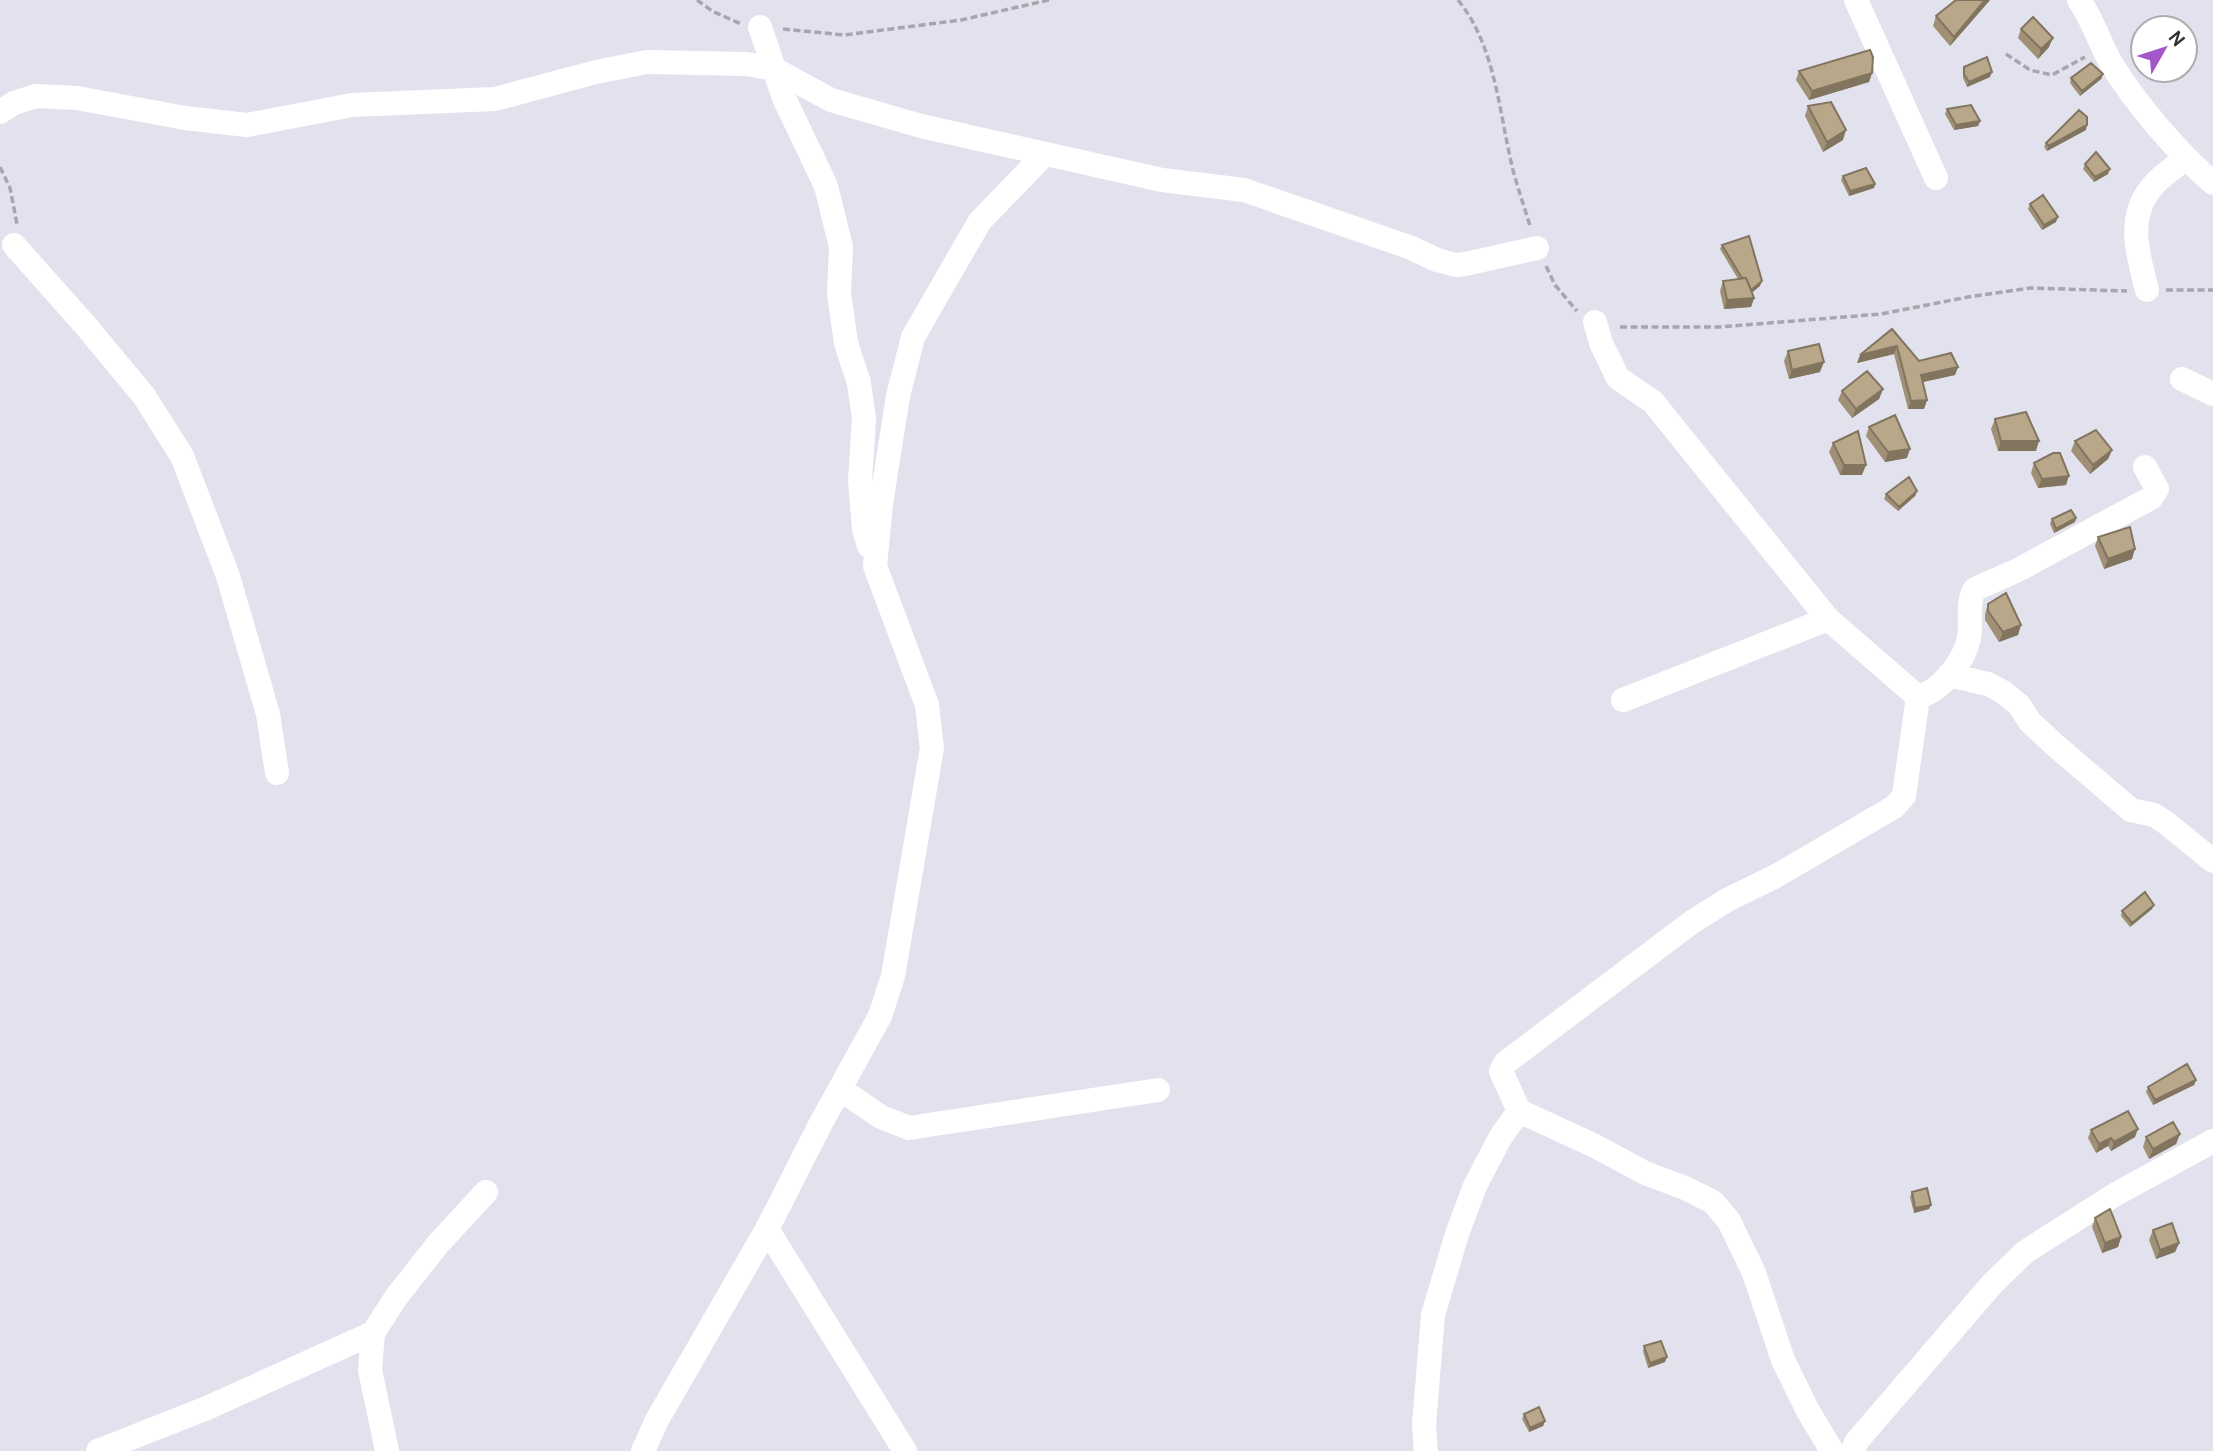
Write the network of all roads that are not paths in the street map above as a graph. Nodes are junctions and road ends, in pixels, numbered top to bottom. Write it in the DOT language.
graph roads {
  1 [pos="1856,0"];
  2 [pos="2079,0"];
  3 [pos="760,27"];
  4 [pos="774,68"];
  5 [pos="0,112"];
  6 [pos="1045,154"];
  7 [pos="2185,159"];
  8 [pos="1936,178"];
  9 [pos="2213,183"];
  10 [pos="14,245"];
  11 [pos="1537,248"];
  12 [pos="2147,290"];
  13 [pos="1595,322"];
  14 [pos="2182,379"];
  15 [pos="2213,394"];
  16 [pos="2145,467"];
  17 [pos="875,566"];
  18 [pos="1828,619"];
  19 [pos="1949,675"];
  20 [pos="1917,697"];
  21 [pos="1623,699"];
  22 [pos="277,773"];
  23 [pos="2213,861"];
  24 [pos="840,1089"];
  25 [pos="1158,1090"];
  26 [pos="1519,1111"];
  27 [pos="2213,1141"];
  28 [pos="486,1192"];
  29 [pos="767,1229"];
  30 [pos="373,1333"];
  31 [pos="98,1451"];
  32 [pos="387,1451"];
  33 [pos="643,1451"];
  34 [pos="905,1451"];
  35 [pos="1426,1451"];
  36 [pos="1832,1451"];
  37 [pos="1852,1451"];
  1 -- 8 [label="street"];
  2 -- 7 [label="street"];
  3 -- 4 [label="street"];
  4 -- 5 [label="street"];
  4 -- 6 [label="street"];
  4 -- 17 [label="street"];
  6 -- 11 [label="street"];
  6 -- 17 [label="street"];
  7 -- 9 [label="street"];
  7 -- 12 [label="street"];
  10 -- 22 [label="street"];
  13 -- 18 [label="street"];
  14 -- 15 [label="street"];
  16 -- 19 [label="street"];
  17 -- 24 [label="street"];
  18 -- 20 [label="street"];
  18 -- 21 [label="street"];
  19 -- 20 [label="street"];
  19 -- 23 [label="street"];
  20 -- 26 [label="street"];
  24 -- 25 [label="street"];
  24 -- 29 [label="street"];
  26 -- 35 [label="street"];
  26 -- 36 [label="street"];
  27 -- 37 [label="street"];
  28 -- 30 [label="street"];
  29 -- 33 [label="street"];
  29 -- 34 [label="street"];
  30 -- 31 [label="street"];
  30 -- 32 [label="street"];
}
